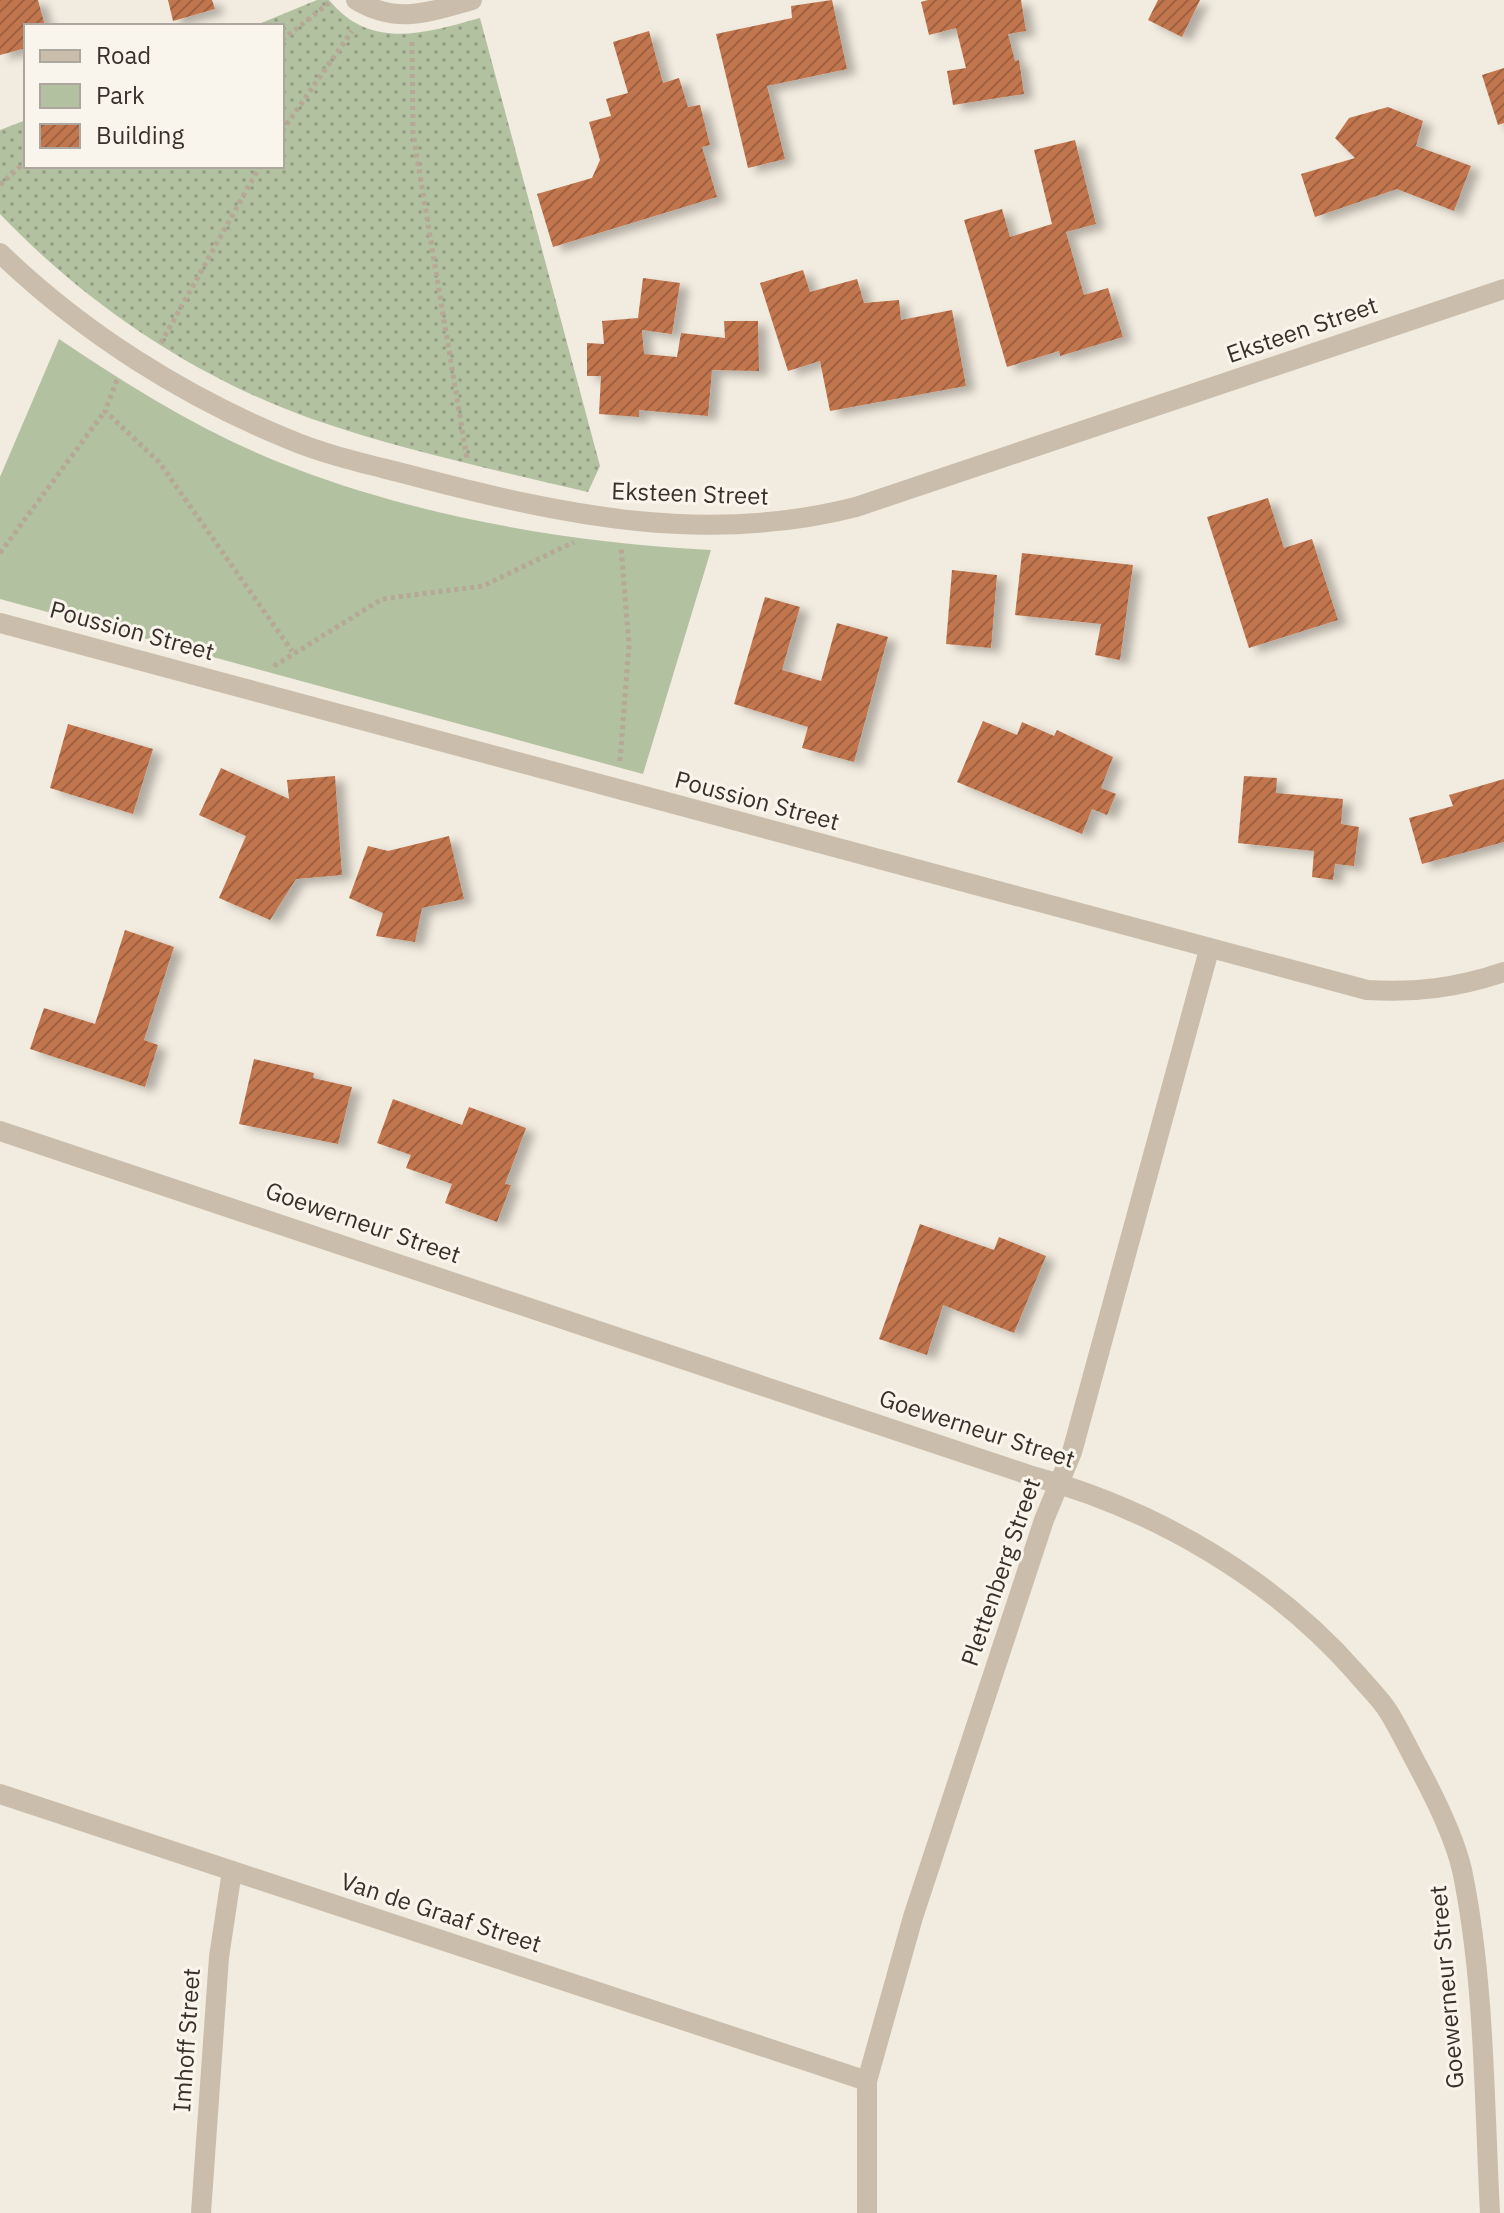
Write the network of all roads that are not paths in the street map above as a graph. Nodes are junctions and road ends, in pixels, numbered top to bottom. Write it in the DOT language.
graph roads {
  1 [pos="472,0"];
  2 [pos="362,4"];
  3 [pos="0,253"];
  4 [pos="1504,289"];
  5 [pos="0,623"];
  6 [pos="1209,950"];
  7 [pos="1504,972"];
  8 [pos="0,1131"];
  9 [pos="1059,1483"];
  10 [pos="0,1794"];
  11 [pos="232,1871"];
  12 [pos="867,2081"];
  13 [pos="201,2213"];
  14 [pos="867,2213"];
  15 [pos="1490,2213"];
  1 -- 2 [label="street"];
  3 -- 4 [label="street, Eksteen Street"];
  5 -- 6 [label="street, Poussion Street"];
  6 -- 7 [label="street, Poussion Street"];
  6 -- 9 [label="street, Plettenberg Street"];
  8 -- 9 [label="street, Goewerneur Street"];
  9 -- 12 [label="street, Plettenberg Street"];
  9 -- 15 [label="street, Goewerneur Street"];
  10 -- 11 [label="street, Van de Graaf Street"];
  11 -- 12 [label="street, Van de Graaf Street"];
  11 -- 13 [label="street, Imhoff Street"];
  12 -- 14 [label="street, Plettenberg Street"];
}
